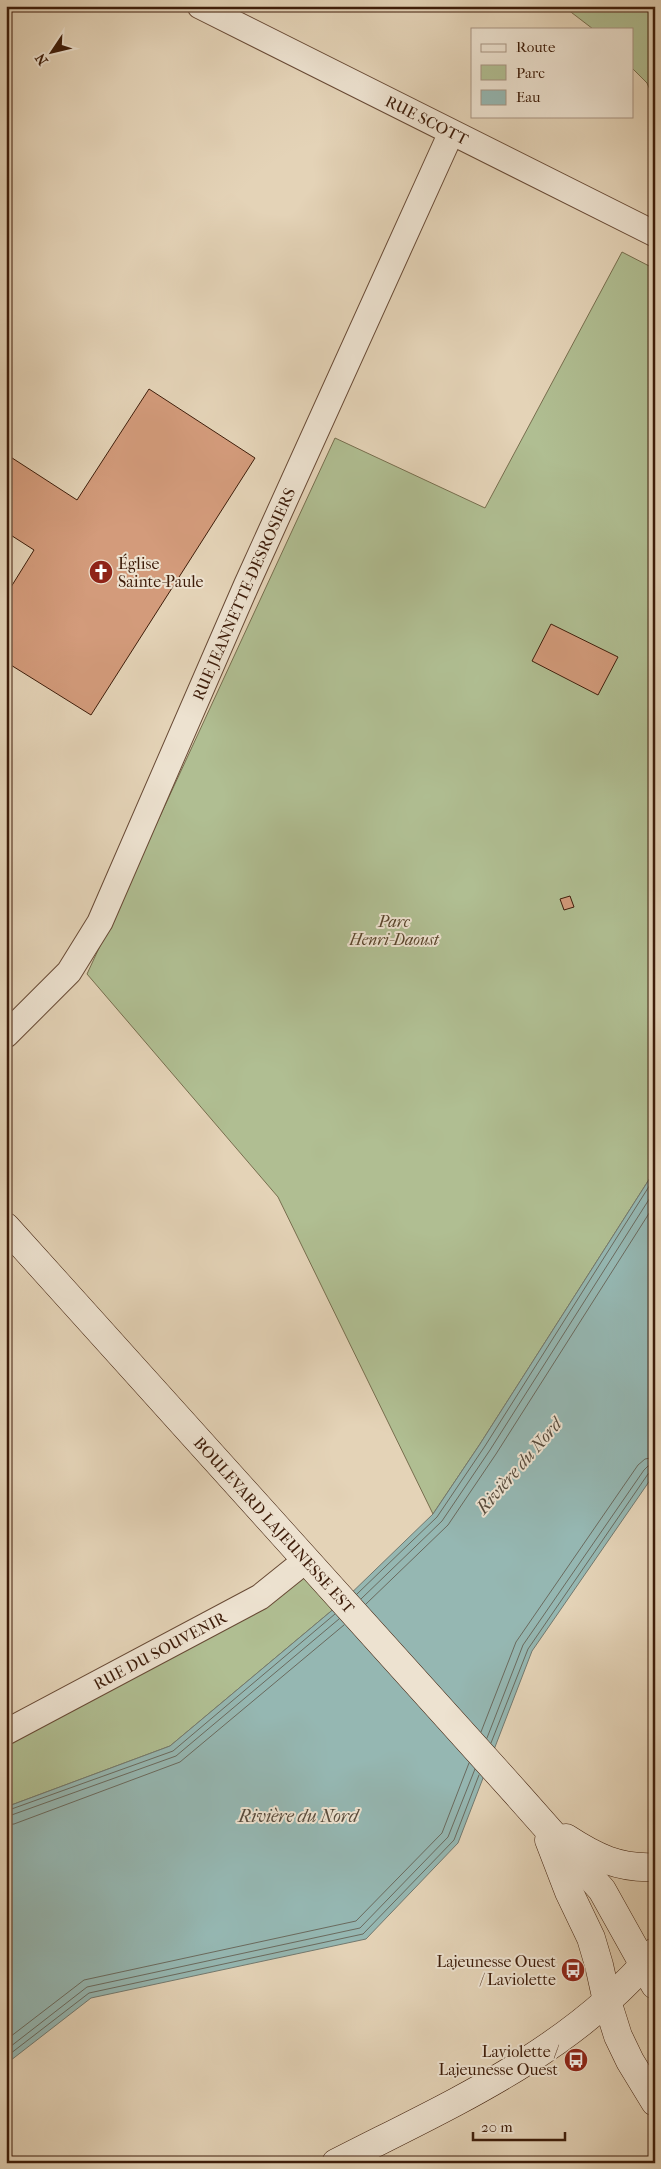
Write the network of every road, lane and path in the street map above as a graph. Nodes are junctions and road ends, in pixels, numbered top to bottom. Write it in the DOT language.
graph roads {
  1 [pos="200,6"];
  2 [pos="451,133"];
  3 [pos="655,234"];
  4 [pos="6,1035"];
  5 [pos="6,1227"];
  6 [pos="306,1560"];
  7 [pos="9,1726"];
  8 [pos="542,1822"];
  9 [pos="655,1867"];
  10 [pos="651,1968"];
  11 [pos="607,2001"];
  12 [pos="655,2102"];
  13 [pos="336,2163"];
  1 -- 2 [label="street, RUE SCOTT"];
  2 -- 3 [label="street, RUE SCOTT"];
  2 -- 4 [label="street, RUE JEANNETTE-DESROSIERS"];
  5 -- 6 [label="street, BOULEVARD LAJEUNESSE EST"];
  6 -- 7 [label="street, RUE DU SOUVENIR"];
  6 -- 8 [label="street, BOULEVARD LAJEUNESSE EST"];
  8 -- 9 [label="street"];
  8 -- 10 [label="street, BOULEVARD LAJEUNESSE EST"];
  8 -- 11 [label="street, BOULEVARD LAJEUNESSE EST"];
  10 -- 11 [label="street"];
  11 -- 12 [label="street, BOULEVARD LAJEUNESSE EST"];
  11 -- 13 [label="street"];
}
